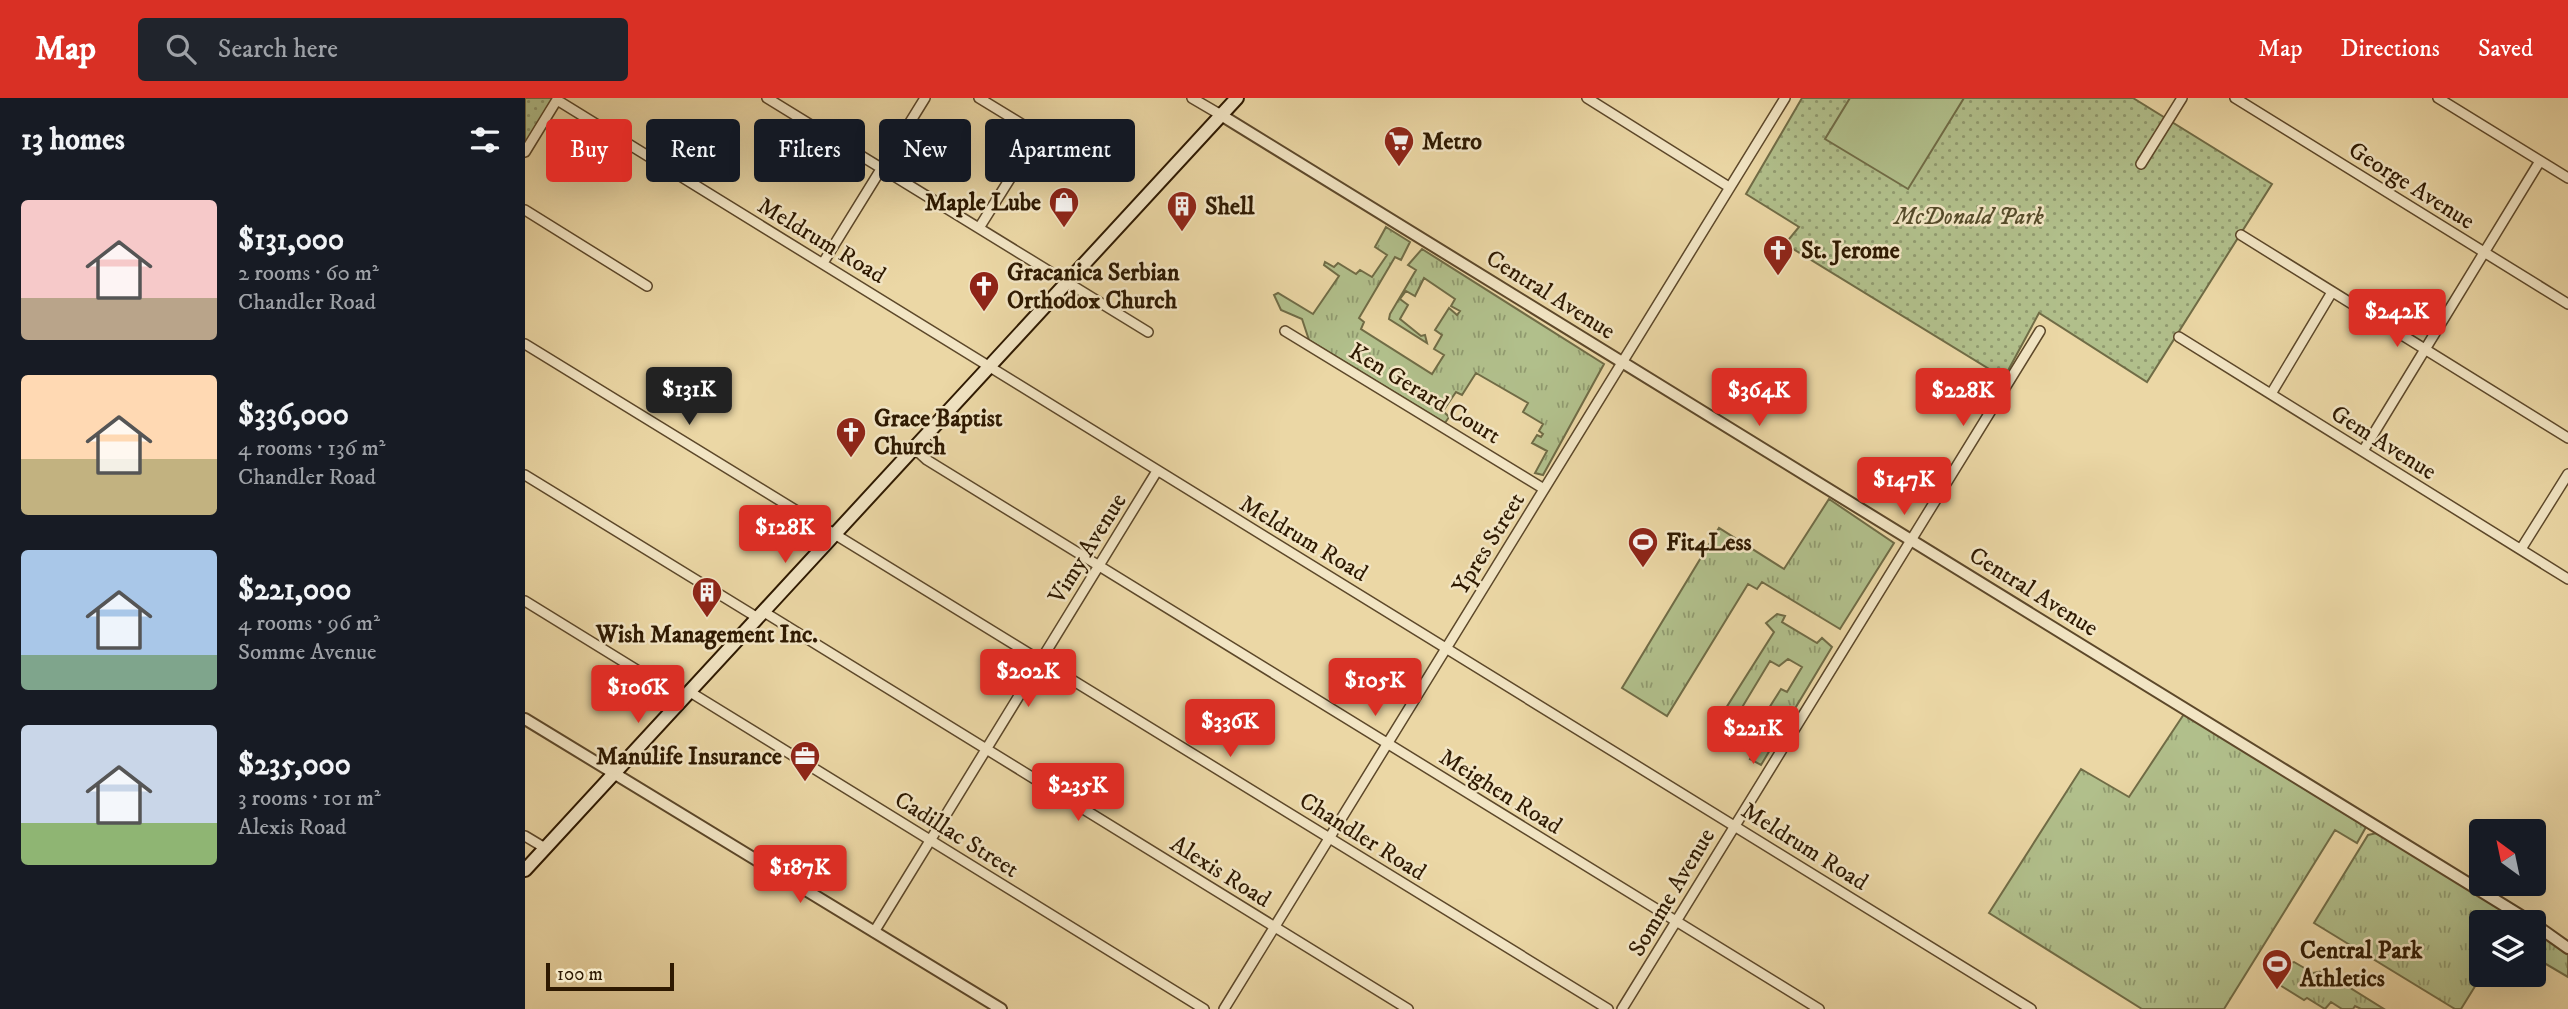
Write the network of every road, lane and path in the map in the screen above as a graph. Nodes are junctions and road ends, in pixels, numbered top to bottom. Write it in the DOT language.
graph roads {
  1 [pos="767,98"];
  2 [pos="925,98"];
  3 [pos="979,98"];
  4 [pos="1192,98"];
  5 [pos="1237,98"];
  6 [pos="1587,98"];
  7 [pos="1785,98"];
  8 [pos="2182,98"];
  9 [pos="2235,98"];
  10 [pos="2438,98"];
  11 [pos="557,99"];
  12 [pos="1221,115"];
  13 [pos="912,119"];
  14 [pos="525,152"];
  15 [pos="2540,161"];
  16 [pos="2141,164"];
  17 [pos="879,166"];
  18 [pos="879,173"];
  19 [pos="2568,178"];
  20 [pos="905,182"];
  21 [pos="1729,187"];
  22 [pos="525,210"];
  23 [pos="979,228"];
  24 [pos="2241,235"];
  25 [pos="2484,252"];
  26 [pos="823,263"];
  27 [pos="1068,282"];
  28 [pos="647,286"];
  29 [pos="2332,292"];
  30 [pos="2568,304"];
  31 [pos="1285,331"];
  32 [pos="2040,331"];
  33 [pos="1148,332"];
  34 [pos="2179,338"];
  35 [pos="525,344"];
  36 [pos="2425,349"];
  37 [pos="1622,362"];
  38 [pos="990,367"];
  39 [pos="2271,394"];
  40 [pos="2568,438"];
  41 [pos="915,449"];
  42 [pos="2363,451"];
  43 [pos="1157,471"];
  44 [pos="2568,474"];
  45 [pos="525,475"];
  46 [pos="1544,489"];
  47 [pos="837,535"];
  48 [pos="1911,540"];
  49 [pos="2521,549"];
  50 [pos="1098,565"];
  51 [pos="2568,579"];
  52 [pos="525,601"];
  53 [pos="761,615"];
  54 [pos="1446,648"];
  55 [pos="1040,660"];
  56 [pos="687,696"];
  57 [pos="525,719"];
  58 [pos="1387,743"];
  59 [pos="986,749"];
  60 [pos="616,774"];
  61 [pos="1734,825"];
  62 [pos="525,836"];
  63 [pos="1329,838"];
  64 [pos="930,840"];
  65 [pos="545,848"];
  66 [pos="525,870"];
  67 [pos="2512,910"];
  68 [pos="1677,921"];
  69 [pos="1275,927"];
  70 [pos="2546,931"];
  71 [pos="874,932"];
  72 [pos="2554,936"];
  73 [pos="2568,941"];
  74 [pos="2568,948"];
  75 [pos="2025,1008"];
  76 [pos="1001,1009"];
  77 [pos="1204,1009"];
  78 [pos="1224,1009"];
  79 [pos="1408,1009"];
  80 [pos="1608,1009"];
  81 [pos="1622,1009"];
  82 [pos="1819,1009"];
  1 -- 17 [label="street"];
  2 -- 13 [label="street"];
  3 -- 23 [label="street"];
  4 -- 12 [label="street, Central Avenue"];
  5 -- 12 [label="main road"];
  6 -- 21 [label="street"];
  7 -- 21 [label="street, Ypres Street"];
  8 -- 16 [label="street"];
  9 -- 25 [label="street, George Avenue"];
  10 -- 15 [label="street"];
  11 -- 14 [label="street"];
  11 -- 26 [label="street, Meldrum Road"];
  12 -- 27 [label="main road"];
  12 -- 37 [label="street, Central Avenue"];
  15 -- 19 [label="street"];
  15 -- 25 [label="street"];
  18 -- 26 [label="street"];
  20 -- 23 [label="street"];
  21 -- 37 [label="street, Ypres Street"];
  22 -- 28 [label="street"];
  23 -- 27 [label="street"];
  24 -- 29 [label="street"];
  25 -- 30 [label="street, George Avenue"];
  25 -- 36 [label="street"];
  26 -- 38 [label="street, Meldrum Road"];
  27 -- 33 [label="street"];
  27 -- 38 [label="main road"];
  29 -- 36 [label="street"];
  29 -- 39 [label="street"];
  31 -- 46 [label="street, Ken Gerard Court"];
  32 -- 48 [label="street, Somme Avenue"];
  34 -- 39 [label="street, Gem Avenue"];
  35 -- 47 [label="street, Chandler Road"];
  36 -- 40 [label="street"];
  36 -- 42 [label="street"];
  37 -- 46 [label="street, Ypres Street"];
  37 -- 48 [label="street, Central Avenue"];
  38 -- 41 [label="main road"];
  38 -- 43 [label="street, Meldrum Road"];
  39 -- 42 [label="street, Gem Avenue"];
  41 -- 47 [label="main road"];
  41 -- 50 [label="street, Meighen Road"];
  42 -- 49 [label="street, Gem Avenue"];
  43 -- 50 [label="street, Vimy Avenue"];
  43 -- 54 [label="street, Meldrum Road"];
  44 -- 49 [label="street"];
  45 -- 53 [label="street, Alexis Road"];
  46 -- 54 [label="street, Ypres Street"];
  47 -- 53 [label="main road"];
  47 -- 55 [label="street, Chandler Road"];
  48 -- 61 [label="street, Somme Avenue"];
  48 -- 67 [label="street, Central Avenue"];
  49 -- 51 [label="street, Gem Avenue"];
  50 -- 55 [label="street, Vimy Avenue"];
  50 -- 58 [label="street, Meighen Road"];
  52 -- 56 [label="street, Cadillac Street"];
  53 -- 56 [label="main road"];
  53 -- 59 [label="street, Alexis Road"];
  54 -- 58 [label="street, Ypres Street"];
  54 -- 61 [label="street, Meldrum Road"];
  55 -- 59 [label="street, Vimy Avenue"];
  55 -- 63 [label="street, Chandler Road"];
  56 -- 60 [label="main road"];
  56 -- 64 [label="street, Cadillac Street"];
  57 -- 60 [label="street"];
  58 -- 63 [label="street, Ypres Street"];
  58 -- 68 [label="street, Meighen Road"];
  59 -- 64 [label="street, Vimy Avenue"];
  59 -- 69 [label="street, Alexis Road"];
  60 -- 65 [label="main road"];
  60 -- 71 [label="street"];
  61 -- 68 [label="street, Somme Avenue"];
  61 -- 75 [label="street, Meldrum Road"];
  62 -- 65 [label="street"];
  63 -- 69 [label="street, Ypres Street"];
  63 -- 80 [label="street, Chandler Road"];
  64 -- 71 [label="street, Vimy Avenue"];
  64 -- 77 [label="street, Cadillac Street"];
  65 -- 66 [label="main road"];
  68 -- 81 [label="street, Somme Avenue"];
  68 -- 82 [label="street, Meighen Road"];
  69 -- 78 [label="street, Ypres Street"];
  69 -- 79 [label="street, Alexis Road"];
  70 -- 72 [label="street, Central Avenue"];
  71 -- 76 [label="street"];
  72 -- 73 [label="street, Central Avenue"];
  72 -- 74 [label="street, Central Avenue"];
}
